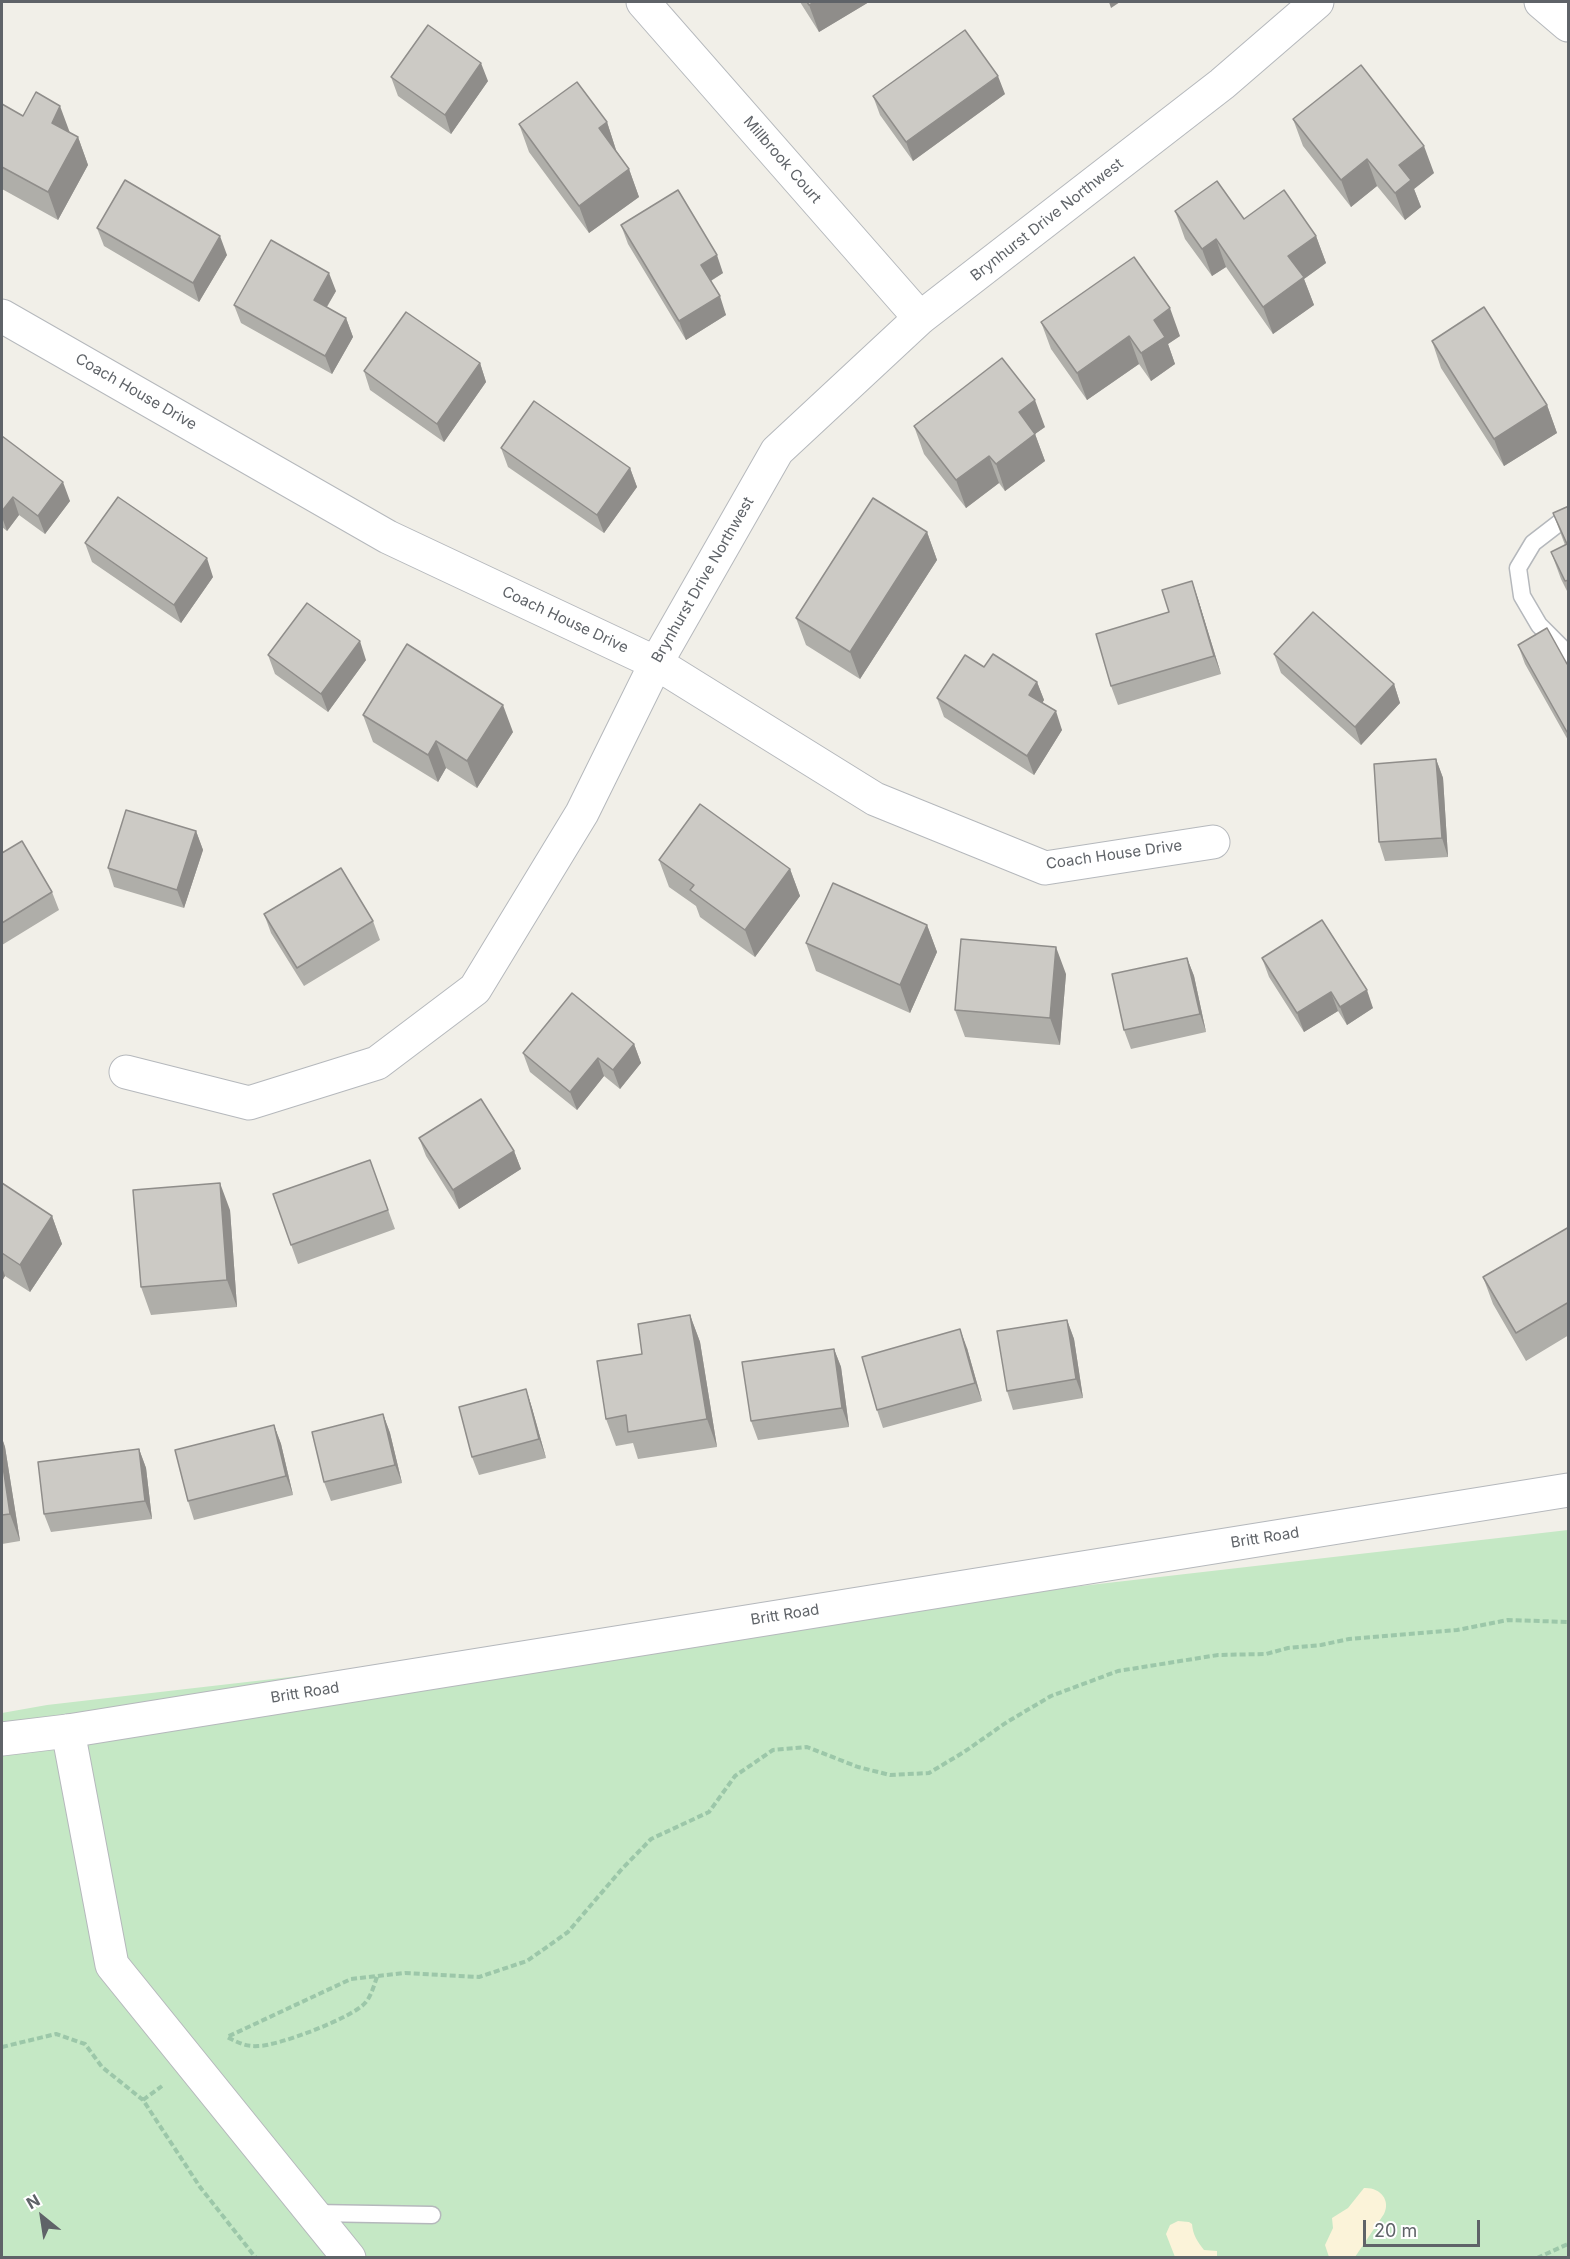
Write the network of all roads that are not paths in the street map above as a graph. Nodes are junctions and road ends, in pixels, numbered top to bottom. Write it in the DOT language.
graph roads {
  1 [pos="643,2"];
  2 [pos="1317,2"];
  3 [pos="1541,2"];
  4 [pos="1569,25"];
  5 [pos="2,316"];
  6 [pos="920,318"];
  7 [pos="1569,516"];
  8 [pos="1569,654"];
  9 [pos="656,663"];
  10 [pos="1213,842"];
  11 [pos="126,1072"];
  12 [pos="1569,1490"];
  13 [pos="68,1731"];
  14 [pos="2,1739"];
  15 [pos="314,2213"];
  16 [pos="432,2215"];
  17 [pos="349,2258"];
  1 -- 6 [label="street, Millbrook Court"];
  2 -- 6 [label="street, Brynhurst Drive Northwest"];
  3 -- 4 [label="street"];
  5 -- 9 [label="street, Coach House Drive"];
  6 -- 9 [label="street, Brynhurst Drive Northwest"];
  7 -- 8 [label="lane"];
  9 -- 10 [label="street, Coach House Drive"];
  9 -- 11 [label="street, Brynhurst Drive Northwest"];
  12 -- 13 [label="street, Britt Road"];
  13 -- 14 [label="street, Britt Road"];
  13 -- 15 [label="street"];
  15 -- 16 [label="lane"];
  15 -- 17 [label="street"];
}
